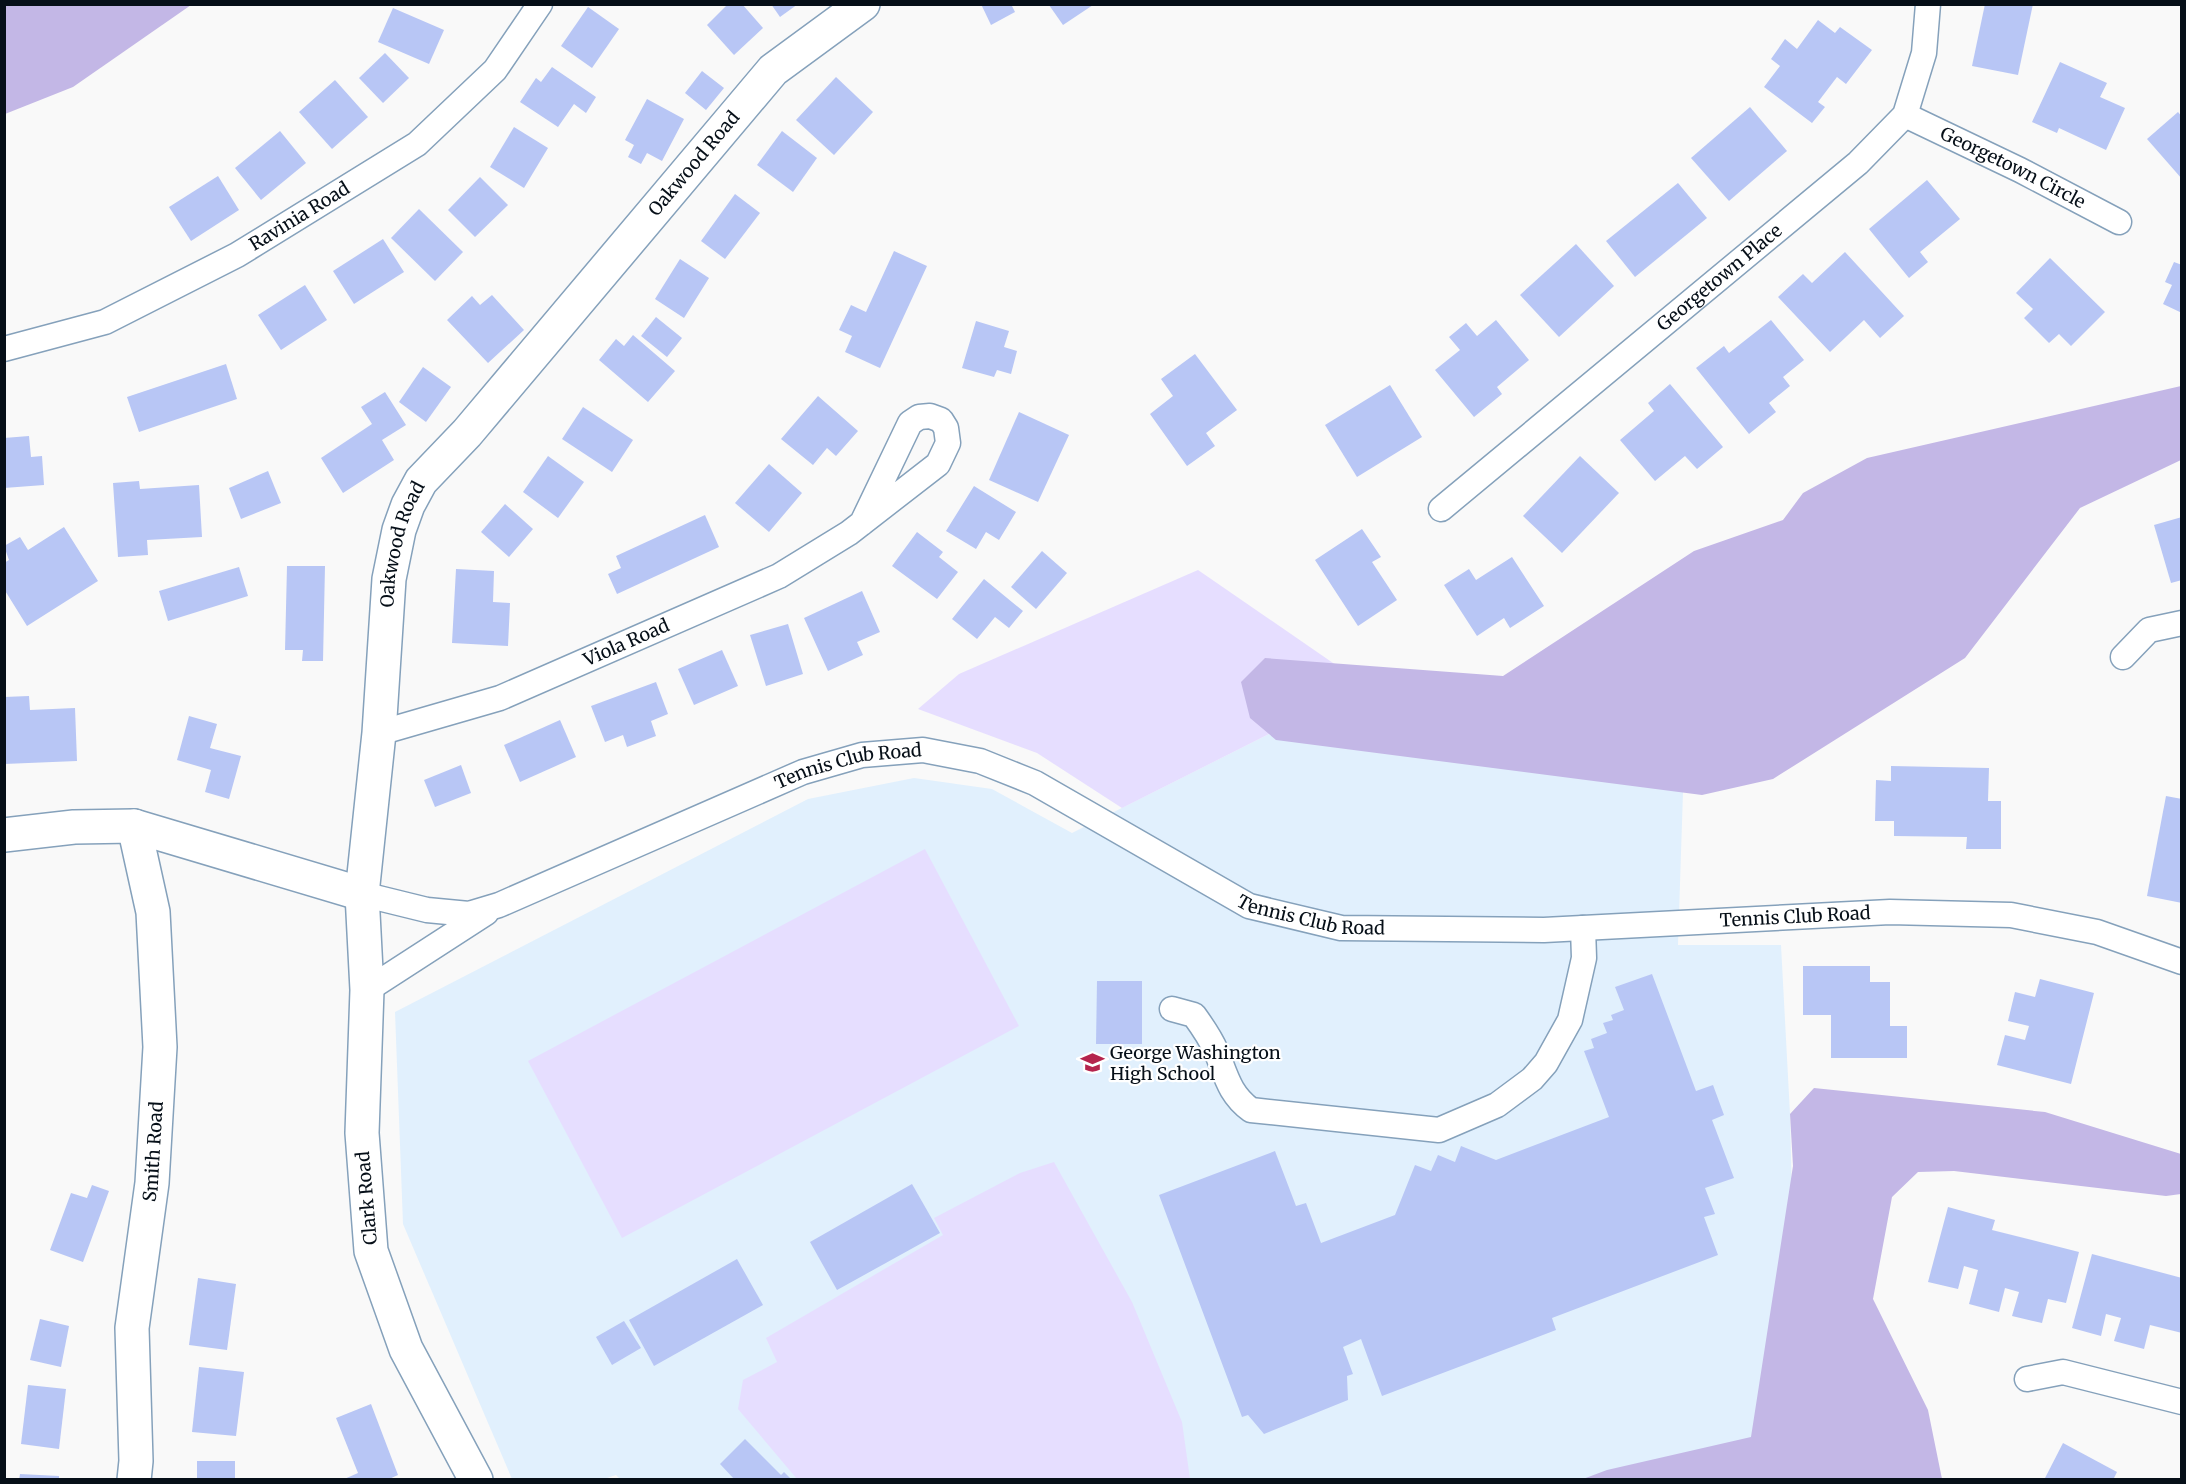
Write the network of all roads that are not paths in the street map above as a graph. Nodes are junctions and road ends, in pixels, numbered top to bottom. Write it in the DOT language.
graph roads {
  1 [pos="540,4"];
  2 [pos="863,4"];
  3 [pos="1928,4"];
  4 [pos="1905,115"];
  5 [pos="2119,222"];
  6 [pos="4,349"];
  7 [pos="1441,509"];
  8 [pos="862,523"];
  9 [pos="2181,623"];
  10 [pos="2122,657"];
  11 [pos="379,733"];
  12 [pos="134,826"];
  13 [pos="4,835"];
  14 [pos="362,894"];
  15 [pos="499,905"];
  16 [pos="1583,928"];
  17 [pos="2181,962"];
  18 [pos="367,990"];
  19 [pos="1172,1009"];
  20 [pos="2027,1379"];
  21 [pos="2181,1402"];
  22 [pos="134,1479"];
  23 [pos="476,1479"];
  1 -- 6 [label="street, Ravinia Road"];
  2 -- 11 [label="main road, Oakwood Road"];
  3 -- 4 [label="street, Georgetown Place"];
  4 -- 5 [label="street, Georgetown Circle"];
  4 -- 7 [label="street, Georgetown Place"];
  8 -- 11 [label="street, Viola Road"];
  9 -- 10 [label="street"];
  11 -- 14 [label="main road, Oakwood Road"];
  12 -- 13 [label="main road"];
  12 -- 14 [label="main road"];
  12 -- 22 [label="main road, Smith Road"];
  14 -- 15 [label="street, Tennis Club Road"];
  14 -- 18 [label="main road, Clark Road"];
  15 -- 16 [label="street, Tennis Club Road"];
  15 -- 18 [label="street, Tennis Club Road"];
  16 -- 17 [label="street, Tennis Club Road"];
  16 -- 19 [label="street"];
  18 -- 23 [label="main road, Clark Road"];
  20 -- 21 [label="street"];
}
